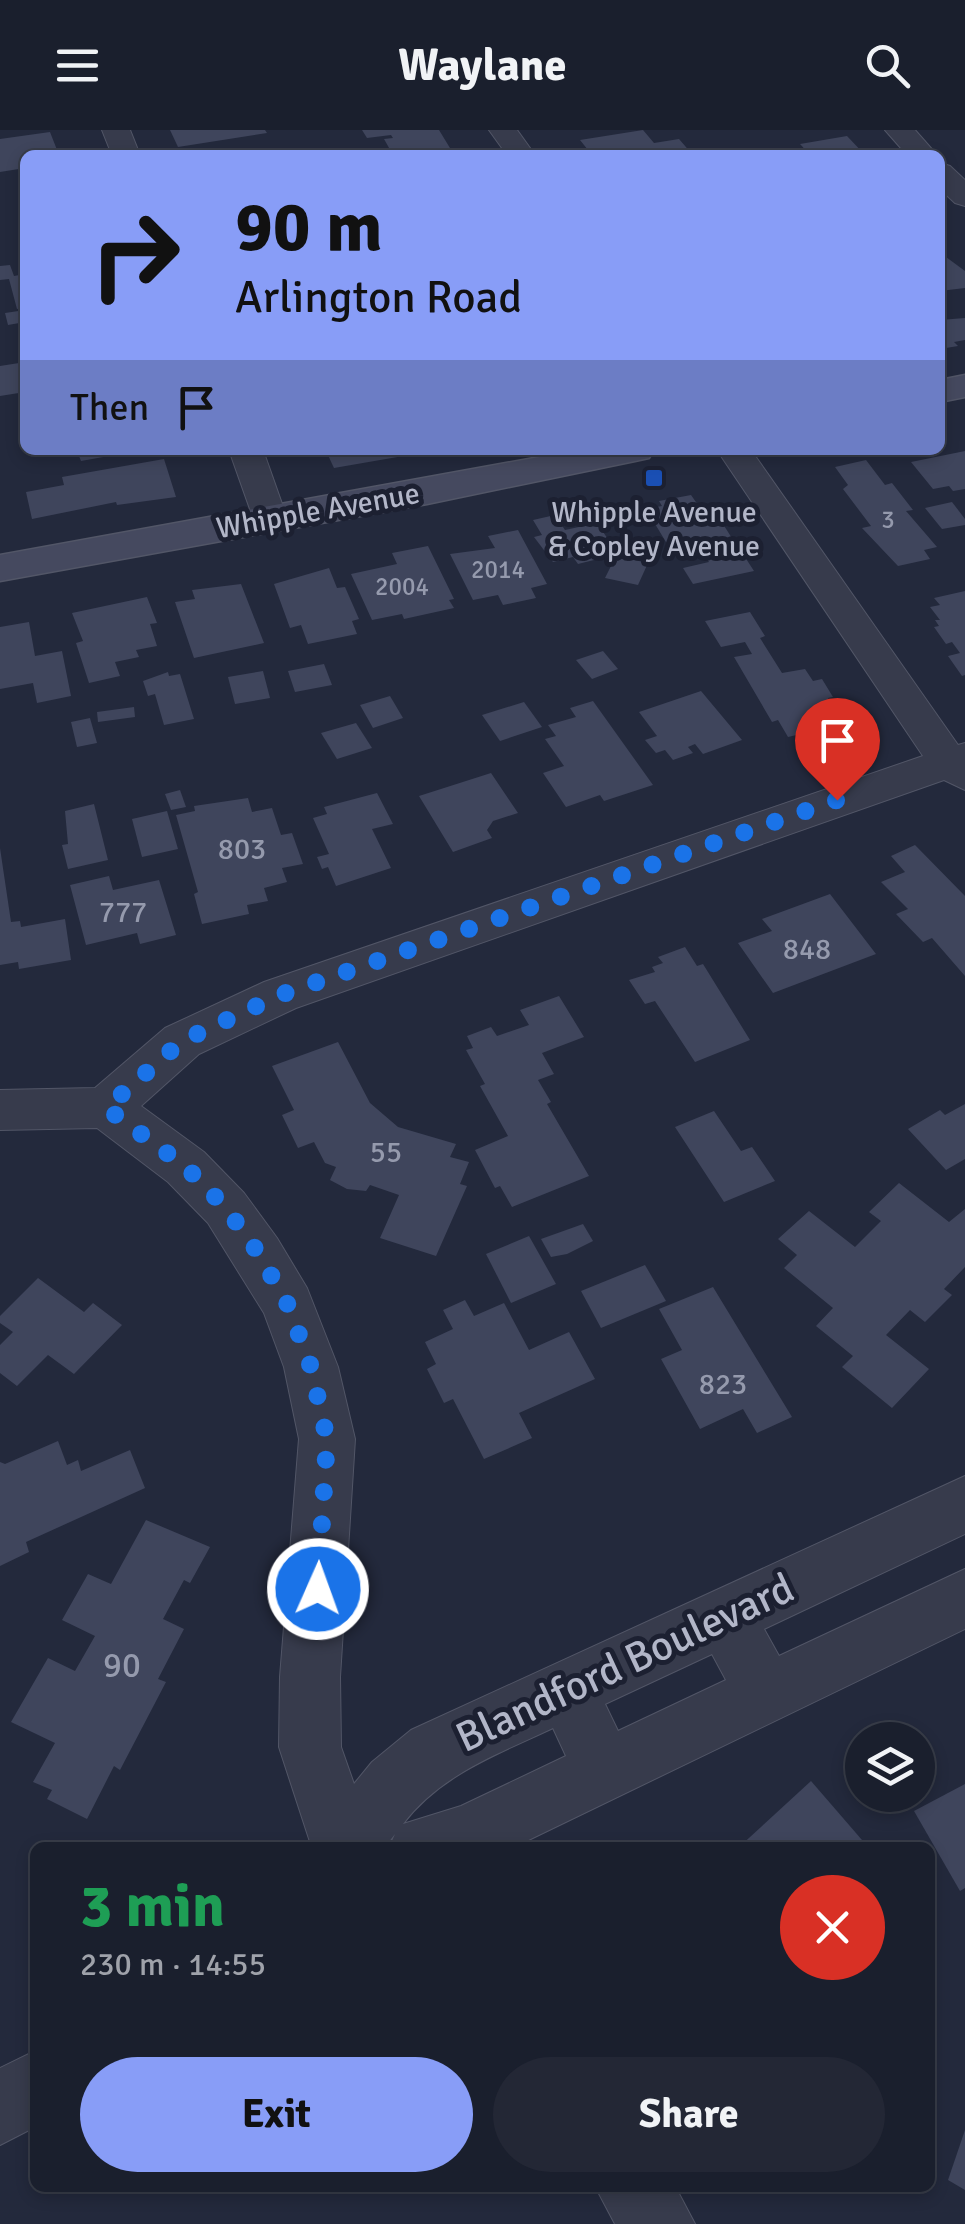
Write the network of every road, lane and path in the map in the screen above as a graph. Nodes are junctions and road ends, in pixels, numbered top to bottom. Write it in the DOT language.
graph roads {
  1 [pos="899,130"];
  2 [pos="919,150"];
  3 [pos="945,177"];
  4 [pos="965,197"];
  5 [pos="248,455"];
  6 [pos="608,455"];
  7 [pos="738,455"];
  8 [pos="269,518"];
  9 [pos="0,568"];
  10 [pos="960,765"];
  11 [pos="106,1108"];
  12 [pos="0,1110"];
  13 [pos="965,1503"];
  14 [pos="880,1546"];
  15 [pos="946,1608"];
  16 [pos="724,1617"];
  17 [pos="567,1690"];
  18 [pos="766,1693"];
  19 [pos="604,1770"];
  20 [pos="342,1842"];
  21 [pos="349,1842"];
  22 [pos="444,1842"];
  23 [pos="30,2089"];
  24 [pos="0,2110"];
  25 [pos="635,2192"];
  26 [pos="659,2224"];
  1 -- 2 [label="street"];
  3 -- 4 [label="street"];
  5 -- 8 [label="street"];
  6 -- 8 [label="main road, Whipple Avenue"];
  7 -- 10 [label="street"];
  8 -- 9 [label="main road, Whipple Avenue"];
  10 -- 11 [label="street"];
  11 -- 12 [label="street"];
  11 -- 20 [label="street"];
  13 -- 14 [label="street, Blandford Boulevard"];
  14 -- 15 [label="street"];
  14 -- 16 [label="street, Blandford Boulevard"];
  15 -- 18 [label="street"];
  16 -- 17 [label="street, Blandford Boulevard"];
  16 -- 18 [label="street"];
  17 -- 19 [label="street"];
  17 -- 21 [label="street, Blandford Boulevard"];
  18 -- 19 [label="street"];
  19 -- 22 [label="street"];
  23 -- 24 [label="street"];
  25 -- 26 [label="street"];
}
